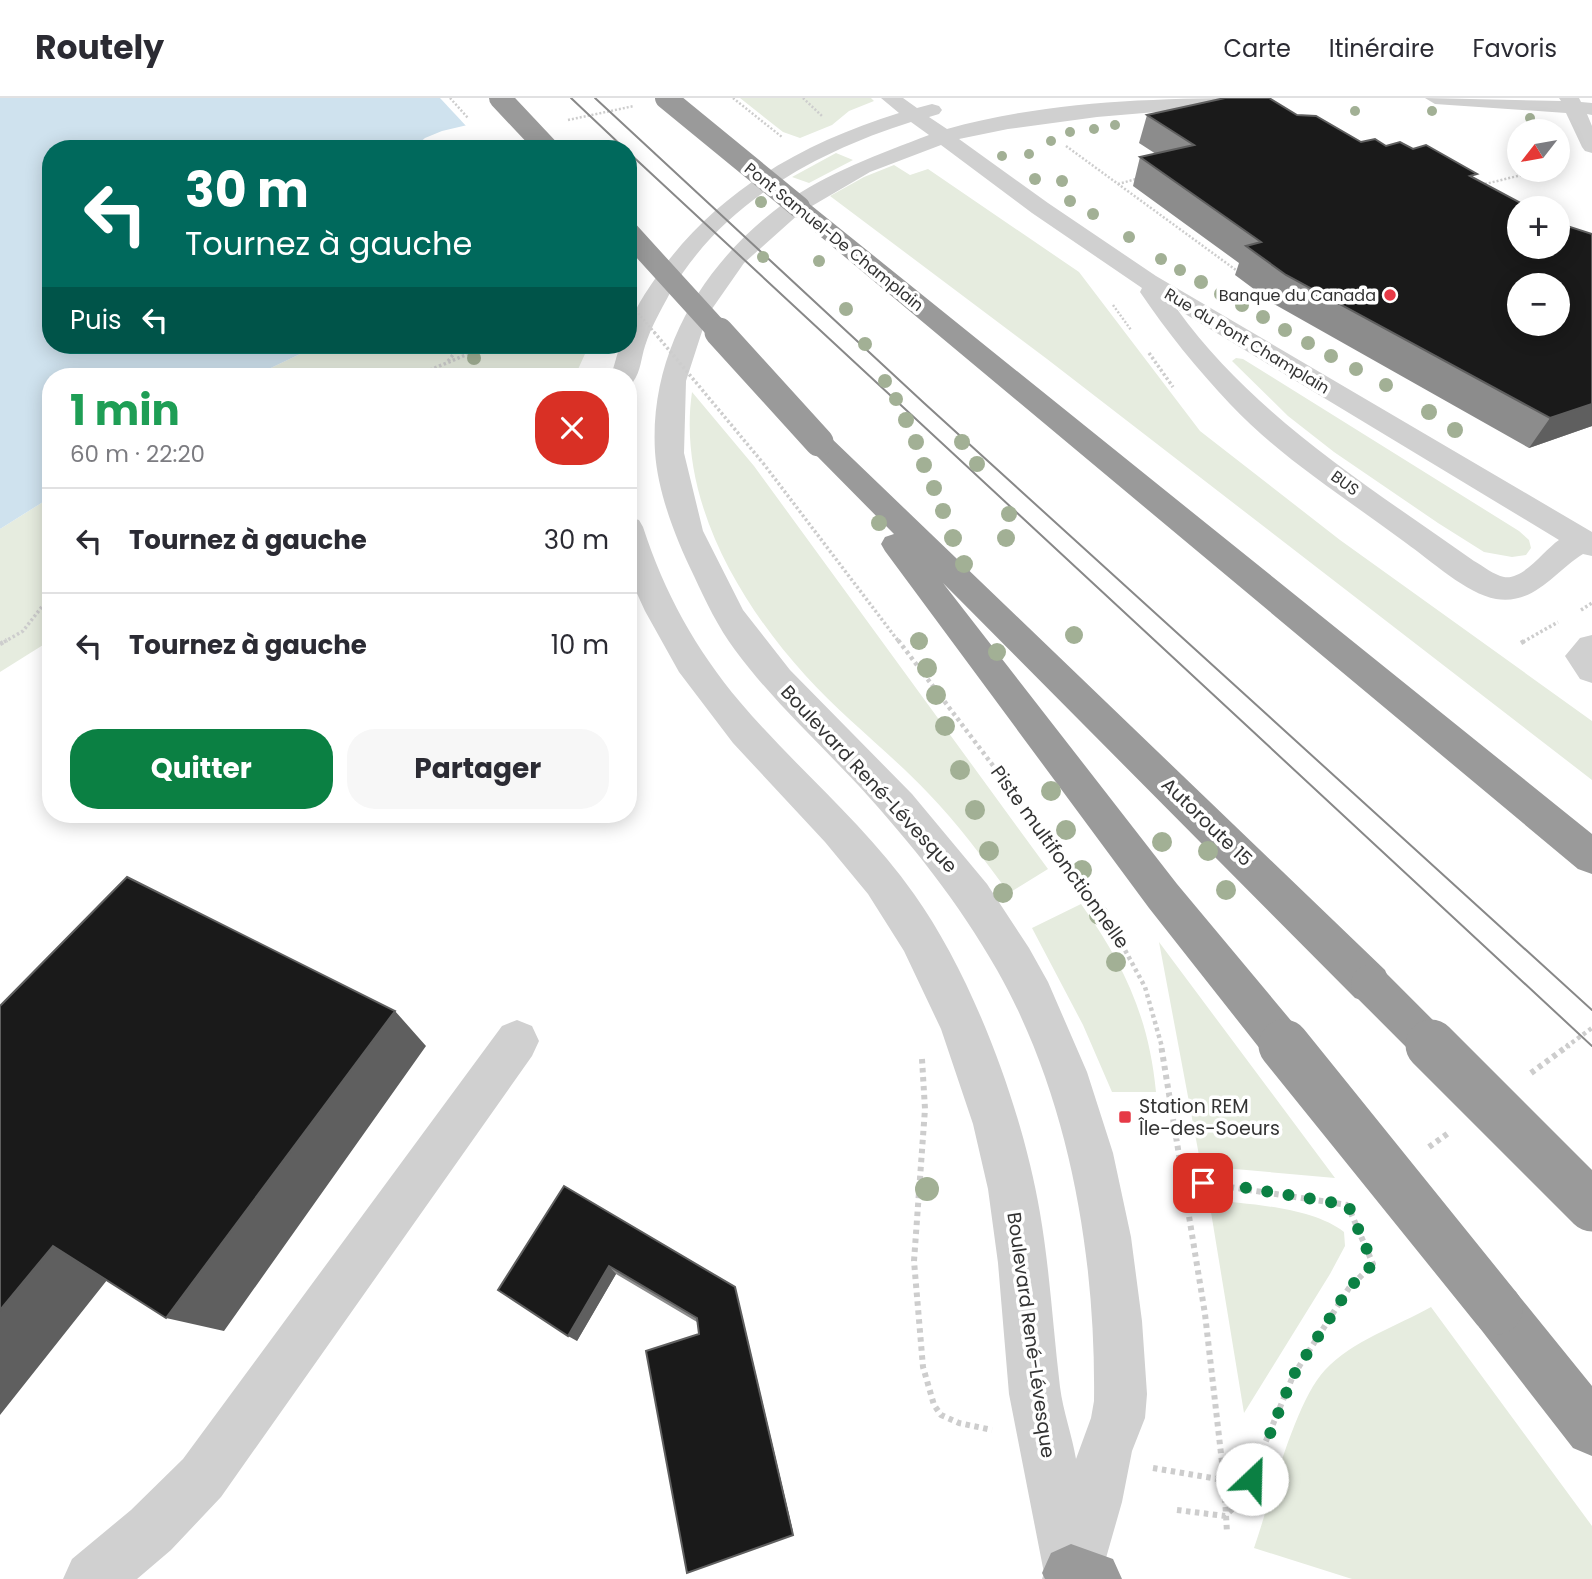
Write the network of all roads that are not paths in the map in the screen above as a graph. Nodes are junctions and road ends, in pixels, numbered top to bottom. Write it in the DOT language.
graph roads {
  1 [pos="500,98"];
  2 [pos="891,98"];
  3 [pos="1047,98"];
  4 [pos="1250,98"];
  5 [pos="1435,98"];
  6 [pos="656,101"];
  7 [pos="1579,105"];
  8 [pos="1067,114"];
  9 [pos="935,120"];
  10 [pos="540,140"];
  11 [pos="1592,147"];
  12 [pos="637,243"];
  13 [pos="1147,281"];
  14 [pos="637,335"];
  15 [pos="819,442"];
  16 [pos="1587,543"];
  17 [pos="637,555"];
  18 [pos="1592,647"];
  19 [pos="1592,670"];
  20 [pos="1586,852"];
  21 [pos="517,1041"];
  22 [pos="1592,1206"];
  23 [pos="1592,1429"];
  24 [pos="1078,1577"];
  25 [pos="92,1579"];
  1 -- 10 [label="highway, bridge"];
  2 -- 9 [label="street, Rue du Pont Champlain"];
  3 -- 8 [label="street"];
  4 -- 8 [label="street, Boulevard René-Lévesque"];
  5 -- 7 [label="street"];
  6 -- 20 [label="highway, Pont Samuel-De Champlain, bridge"];
  7 -- 11 [label="street"];
  8 -- 9 [label="street, Boulevard René-Lévesque"];
  9 -- 13 [label="street, Rue du Pont Champlain"];
  9 -- 14 [label="street, Boulevard René-Lévesque"];
  9 -- 24 [label="street, Boulevard René-Lévesque"];
  12 -- 15 [label="highway, bridge"];
  13 -- 16 [label="street, Rue du Pont Champlain"];
  13 -- 16 [label="street, BUS"];
  15 -- 22 [label="highway, Autoroute 15, bridge"];
  15 -- 23 [label="highway, bridge"];
  17 -- 24 [label="street, Boulevard René-Lévesque"];
  18 -- 19 [label="street"];
  21 -- 25 [label="street"];
}
